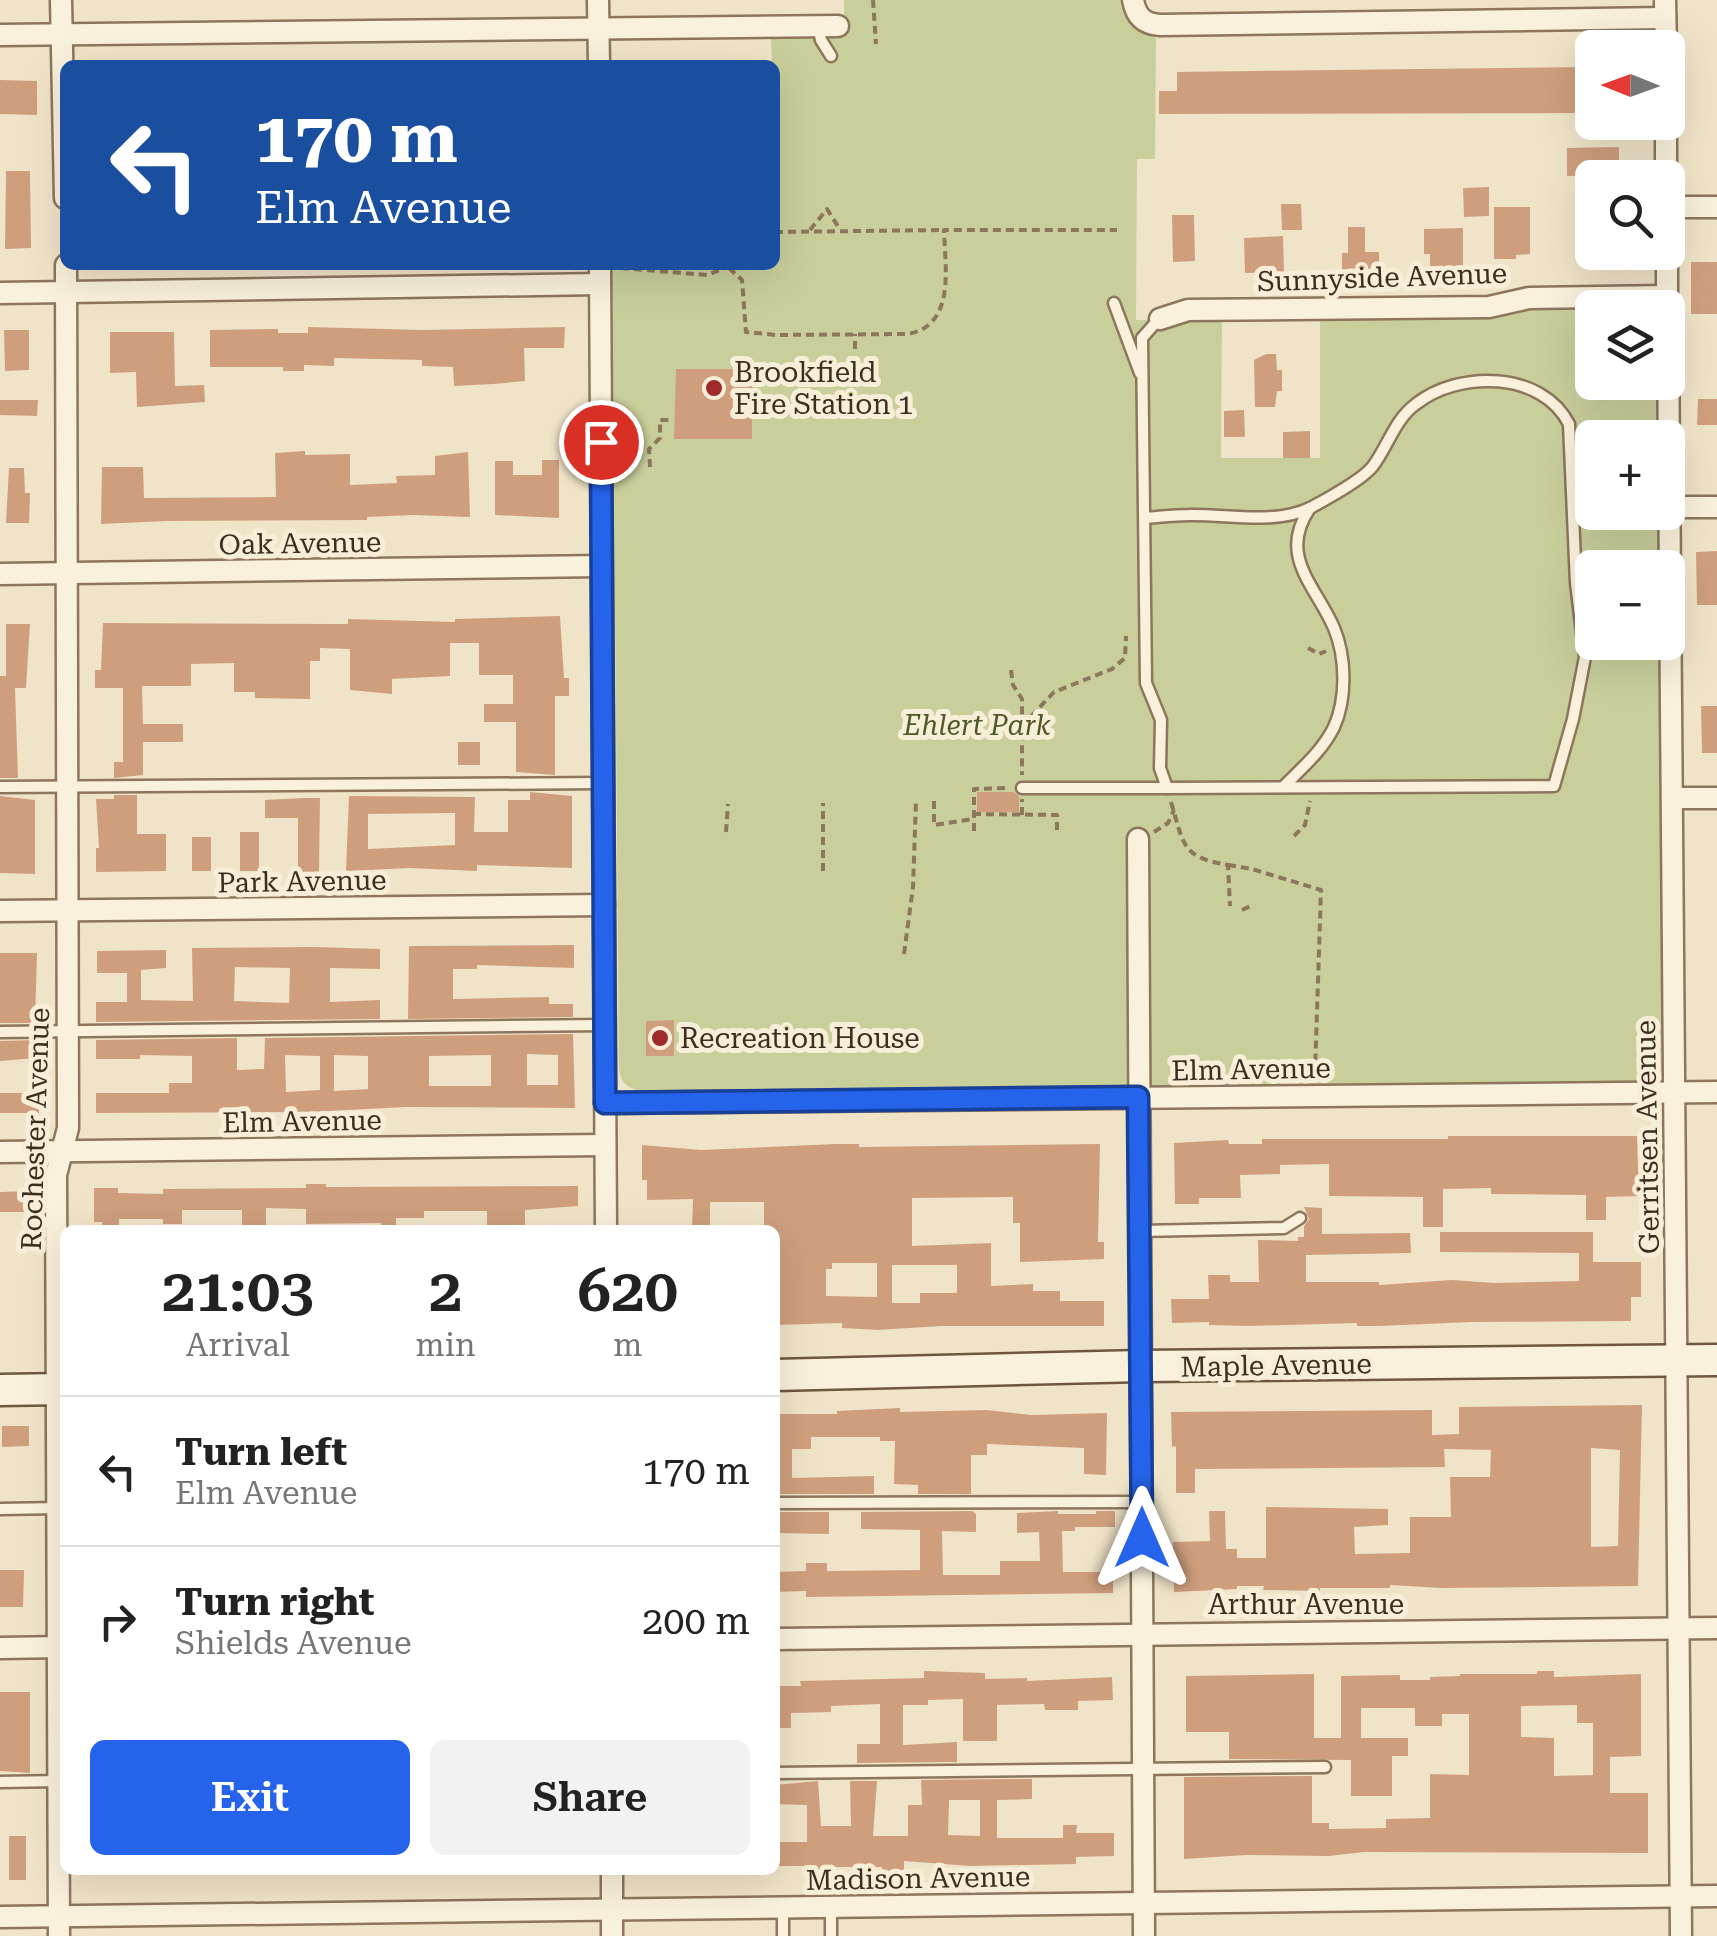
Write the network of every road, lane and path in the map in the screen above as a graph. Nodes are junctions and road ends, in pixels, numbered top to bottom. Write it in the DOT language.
graph roads {
  1 [pos="61,0"];
  2 [pos="598,0"];
  3 [pos="873,0"];
  4 [pos="1136,9"];
  5 [pos="1665,9"];
  6 [pos="828,26"];
  7 [pos="599,30"];
  8 [pos="62,34"];
  9 [pos="0,36"];
  10 [pos="876,44"];
  11 [pos="830,56"];
  12 [pos="62,60"];
  13 [pos="599,60"];
  14 [pos="1685,207"];
  15 [pos="1717,207"];
  16 [pos="810,230"];
  17 [pos="840,230"];
  18 [pos="944,230"];
  19 [pos="1117,230"];
  20 [pos="780,232"];
  21 [pos="66,270"];
  22 [pos="722,270"];
  23 [pos="734,270"];
  24 [pos="607,272"];
  25 [pos="67,292"];
  26 [pos="0,293"];
  27 [pos="1575,299"];
  28 [pos="1114,303"];
  29 [pos="1160,319"];
  30 [pos="855,334"];
  31 [pos="854,349"];
  32 [pos="1142,379"];
  33 [pos="674,420"];
  34 [pos="650,467"];
  35 [pos="1717,507"];
  36 [pos="1310,508"];
  37 [pos="1685,508"];
  38 [pos="1144,518"];
  39 [pos="1670,530"];
  40 [pos="601,566"];
  41 [pos="68,573"];
  42 [pos="0,574"];
  43 [pos="1126,636"];
  44 [pos="1340,647"];
  45 [pos="1308,648"];
  46 [pos="1011,670"];
  47 [pos="1022,726"];
  48 [pos="603,783"];
  49 [pos="1283,786"];
  50 [pos="1311,786"];
  51 [pos="67,787"];
  52 [pos="0,788"];
  53 [pos="1022,788"];
  54 [pos="1167,788"];
  55 [pos="1672,798"];
  56 [pos="1717,798"];
  57 [pos="916,801"];
  58 [pos="934,801"];
  59 [pos="823,802"];
  60 [pos="728,804"];
  61 [pos="1174,810"];
  62 [pos="973,817"];
  63 [pos="1057,830"];
  64 [pos="974,831"];
  65 [pos="726,832"];
  66 [pos="1146,835"];
  67 [pos="1294,836"];
  68 [pos="1228,865"];
  69 [pos="823,871"];
  70 [pos="604,905"];
  71 [pos="1254,905"];
  72 [pos="1230,906"];
  73 [pos="1242,910"];
  74 [pos="66,911"];
  75 [pos="0,912"];
  76 [pos="904,954"];
  77 [pos="604,1026"];
  78 [pos="0,1032"];
  79 [pos="67,1032"];
  80 [pos="1315,1072"];
  81 [pos="1674,1092"];
  82 [pos="1717,1092"];
  83 [pos="1138,1097"];
  84 [pos="605,1103"];
  85 [pos="606,1145"];
  86 [pos="62,1151"];
  87 [pos="0,1152"];
  88 [pos="1300,1218"];
  89 [pos="606,1225"];
  90 [pos="1140,1230"];
  91 [pos="60,1318"];
  92 [pos="1677,1360"];
  93 [pos="1717,1360"];
  94 [pos="1141,1366"];
  95 [pos="780,1376"];
  96 [pos="60,1389"];
  97 [pos="0,1390"];
  98 [pos="1142,1502"];
  99 [pos="780,1503"];
  100 [pos="0,1508"];
  101 [pos="60,1508"];
  102 [pos="1680,1628"];
  103 [pos="1717,1628"];
  104 [pos="1142,1633"];
  105 [pos="780,1639"];
  106 [pos="60,1647"];
  107 [pos="0,1648"];
  108 [pos="1325,1768"];
  109 [pos="1144,1769"];
  110 [pos="780,1773"];
  111 [pos="60,1781"];
  112 [pos="0,1782"];
  113 [pos="60,1875"];
  114 [pos="612,1875"];
  115 [pos="1717,1896"];
  116 [pos="1681,1897"];
  117 [pos="1144,1903"];
  118 [pos="783,1906"];
  119 [pos="831,1906"];
  120 [pos="612,1910"];
  121 [pos="0,1917"];
  122 [pos="59,1926"];
  123 [pos="612,1936"];
  124 [pos="783,1936"];
  125 [pos="831,1936"];
  126 [pos="1144,1936"];
  127 [pos="1682,1936"];
  1 -- 8 [label="street"];
  2 -- 7 [label="street"];
  3 -- 10 [label="path"];
  4 -- 5 [label="street"];
  6 -- 7 [label="street"];
  6 -- 11 [label="lane"];
  7 -- 8 [label="street"];
  7 -- 13 [label="street"];
  8 -- 9 [label="street"];
  8 -- 12 [label="street"];
  14 -- 15 [label="street"];
  16 -- 17 [label="path"];
  16 -- 17 [label="path"];
  16 -- 20 [label="path"];
  17 -- 18 [label="path"];
  18 -- 19 [label="path"];
  18 -- 30 [label="path"];
  21 -- 25 [label="street, Rochester Avenue"];
  22 -- 24 [label="path"];
  23 -- 30 [label="path"];
  24 -- 25 [label="street"];
  24 -- 40 [label="street"];
  25 -- 26 [label="street"];
  25 -- 41 [label="street, Rochester Avenue"];
  27 -- 29 [label="street, Sunnyside Avenue"];
  28 -- 32 [label="lane"];
  29 -- 32 [label="lane"];
  30 -- 31 [label="path"];
  32 -- 38 [label="lane"];
  33 -- 34 [label="path"];
  35 -- 37 [label="street"];
  36 -- 38 [label="lane"];
  36 -- 44 [label="lane"];
  36 -- 50 [label="lane"];
  38 -- 54 [label="lane"];
  39 -- 55 [label="street, Gerritsen Avenue"];
  40 -- 41 [label="street, Oak Avenue"];
  40 -- 48 [label="street"];
  41 -- 42 [label="street, Oak Avenue"];
  41 -- 51 [label="street, Rochester Avenue"];
  43 -- 47 [label="path"];
  44 -- 45 [label="path"];
  44 -- 49 [label="lane"];
  46 -- 47 [label="path"];
  47 -- 53 [label="path"];
  48 -- 51 [label="lane"];
  48 -- 70 [label="street"];
  49 -- 50 [label="lane"];
  49 -- 54 [label="lane"];
  50 -- 67 [label="path"];
  51 -- 52 [label="lane"];
  51 -- 74 [label="street, Rochester Avenue"];
  53 -- 54 [label="lane"];
  53 -- 62 [label="path"];
  54 -- 61 [label="path"];
  55 -- 56 [label="street"];
  55 -- 81 [label="street, Gerritsen Avenue"];
  57 -- 76 [label="path"];
  58 -- 62 [label="path"];
  59 -- 69 [label="path"];
  60 -- 65 [label="path"];
  61 -- 66 [label="path"];
  61 -- 68 [label="path"];
  62 -- 63 [label="path"];
  62 -- 64 [label="path"];
  66 -- 83 [label="street"];
  68 -- 72 [label="path"];
  68 -- 80 [label="path"];
  70 -- 74 [label="street, Park Avenue"];
  70 -- 77 [label="street"];
  71 -- 73 [label="path"];
  74 -- 75 [label="street, Park Avenue"];
  74 -- 79 [label="street, Rochester Avenue"];
  77 -- 79 [label="lane"];
  77 -- 84 [label="street"];
  78 -- 79 [label="lane"];
  79 -- 86 [label="street, Rochester Avenue"];
  81 -- 82 [label="street, Elm Avenue"];
  81 -- 83 [label="street, Elm Avenue"];
  81 -- 92 [label="street, Gerritsen Avenue"];
  83 -- 84 [label="street, Elm Avenue"];
  83 -- 90 [label="street"];
  84 -- 85 [label="street"];
  85 -- 86 [label="street, Elm Avenue"];
  85 -- 89 [label="street"];
  86 -- 87 [label="street, Elm Avenue"];
  86 -- 91 [label="street, Rochester Avenue"];
  88 -- 90 [label="lane"];
  90 -- 94 [label="street"];
  92 -- 93 [label="street, Maple Avenue"];
  92 -- 94 [label="street, Maple Avenue"];
  92 -- 102 [label="street, Gerritsen Avenue"];
  94 -- 95 [label="street, Maple Avenue"];
  94 -- 98 [label="street"];
  96 -- 97 [label="street"];
  98 -- 99 [label="lane"];
  98 -- 104 [label="street"];
  100 -- 101 [label="lane"];
  102 -- 103 [label="street, Arthur Avenue"];
  102 -- 104 [label="street, Arthur Avenue"];
  102 -- 116 [label="street, Gerritsen Avenue"];
  104 -- 105 [label="street, Arthur Avenue"];
  104 -- 109 [label="street"];
  106 -- 107 [label="street"];
  108 -- 109 [label="lane"];
  109 -- 110 [label="lane"];
  109 -- 117 [label="street"];
  111 -- 112 [label="lane"];
  113 -- 122 [label="street, Rochester Avenue"];
  114 -- 120 [label="street"];
  115 -- 116 [label="street, Madison Avenue"];
  116 -- 117 [label="street, Madison Avenue"];
  116 -- 127 [label="street, Gerritsen Avenue"];
  117 -- 119 [label="street, Madison Avenue"];
  117 -- 126 [label="street"];
  118 -- 119 [label="street, Madison Avenue"];
  118 -- 120 [label="street, Madison Avenue"];
  118 -- 124 [label="lane"];
  119 -- 125 [label="lane"];
  120 -- 122 [label="street, Madison Avenue"];
  120 -- 123 [label="street"];
  121 -- 122 [label="street, Madison Avenue"];
}
